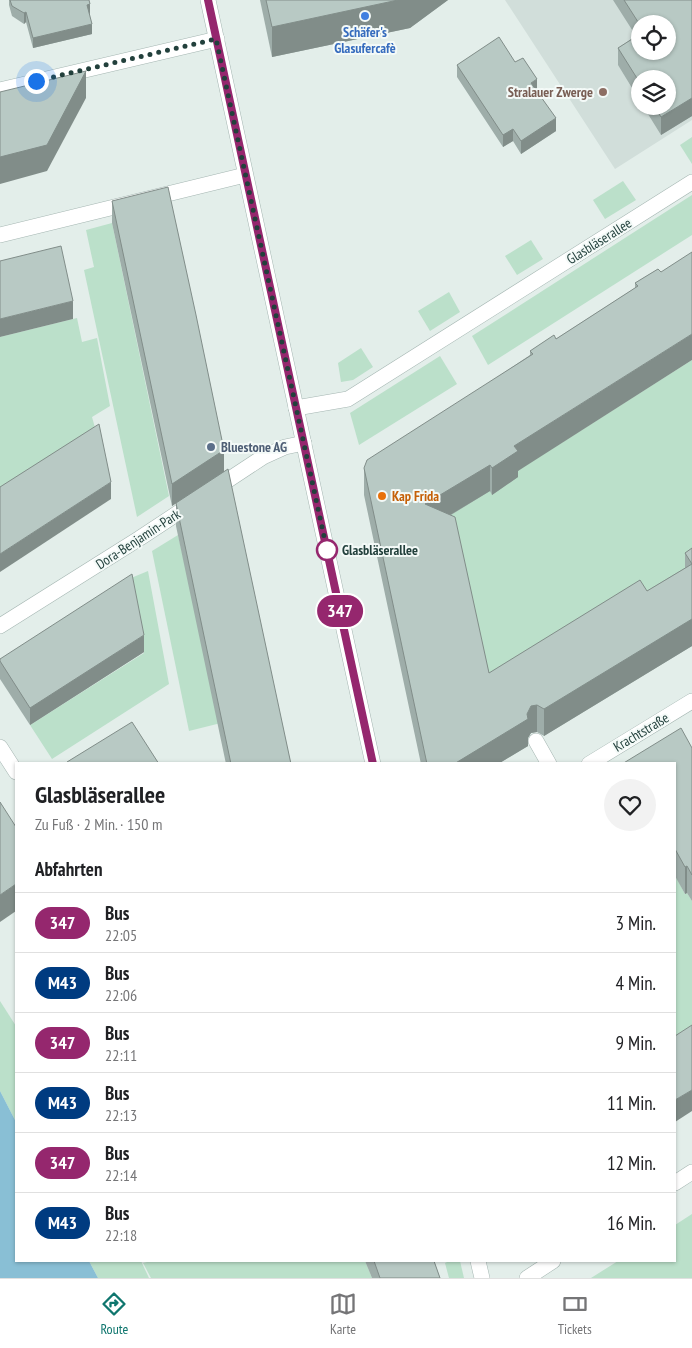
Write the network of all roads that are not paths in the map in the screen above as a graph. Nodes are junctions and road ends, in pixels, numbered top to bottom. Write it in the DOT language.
graph roads {
  1 [pos="208,0"];
  2 [pos="216,39"];
  3 [pos="0,90"];
  4 [pos="245,175"];
  5 [pos="692,182"];
  6 [pos="0,235"];
  7 [pos="296,408"];
  8 [pos="304,443"];
  9 [pos="0,626"];
  10 [pos="692,701"];
  11 [pos="536,741"];
  12 [pos="0,747"];
  13 [pos="373,762"];
  14 [pos="548,762"];
  15 [pos="592,762"];
  16 [pos="15,770"];
  17 [pos="692,1172"];
  18 [pos="676,1182"];
  19 [pos="478,1262"];
  20 [pos="551,1262"];
  21 [pos="482,1278"];
  22 [pos="527,1278"];
  1 -- 2 [label="street"];
  2 -- 3 [label="street"];
  2 -- 4 [label="street"];
  4 -- 6 [label="street"];
  4 -- 7 [label="street"];
  5 -- 7 [label="street, Glasbläserallee"];
  7 -- 8 [label="street"];
  8 -- 9 [label="street, Dora-Benjamin-Park"];
  8 -- 13 [label="street"];
  10 -- 15 [label="street, Krachtstraße"];
  11 -- 14 [label="street"];
  12 -- 16 [label="street"];
  17 -- 18 [label="street"];
  19 -- 21 [label="street"];
  20 -- 22 [label="street"];
}
